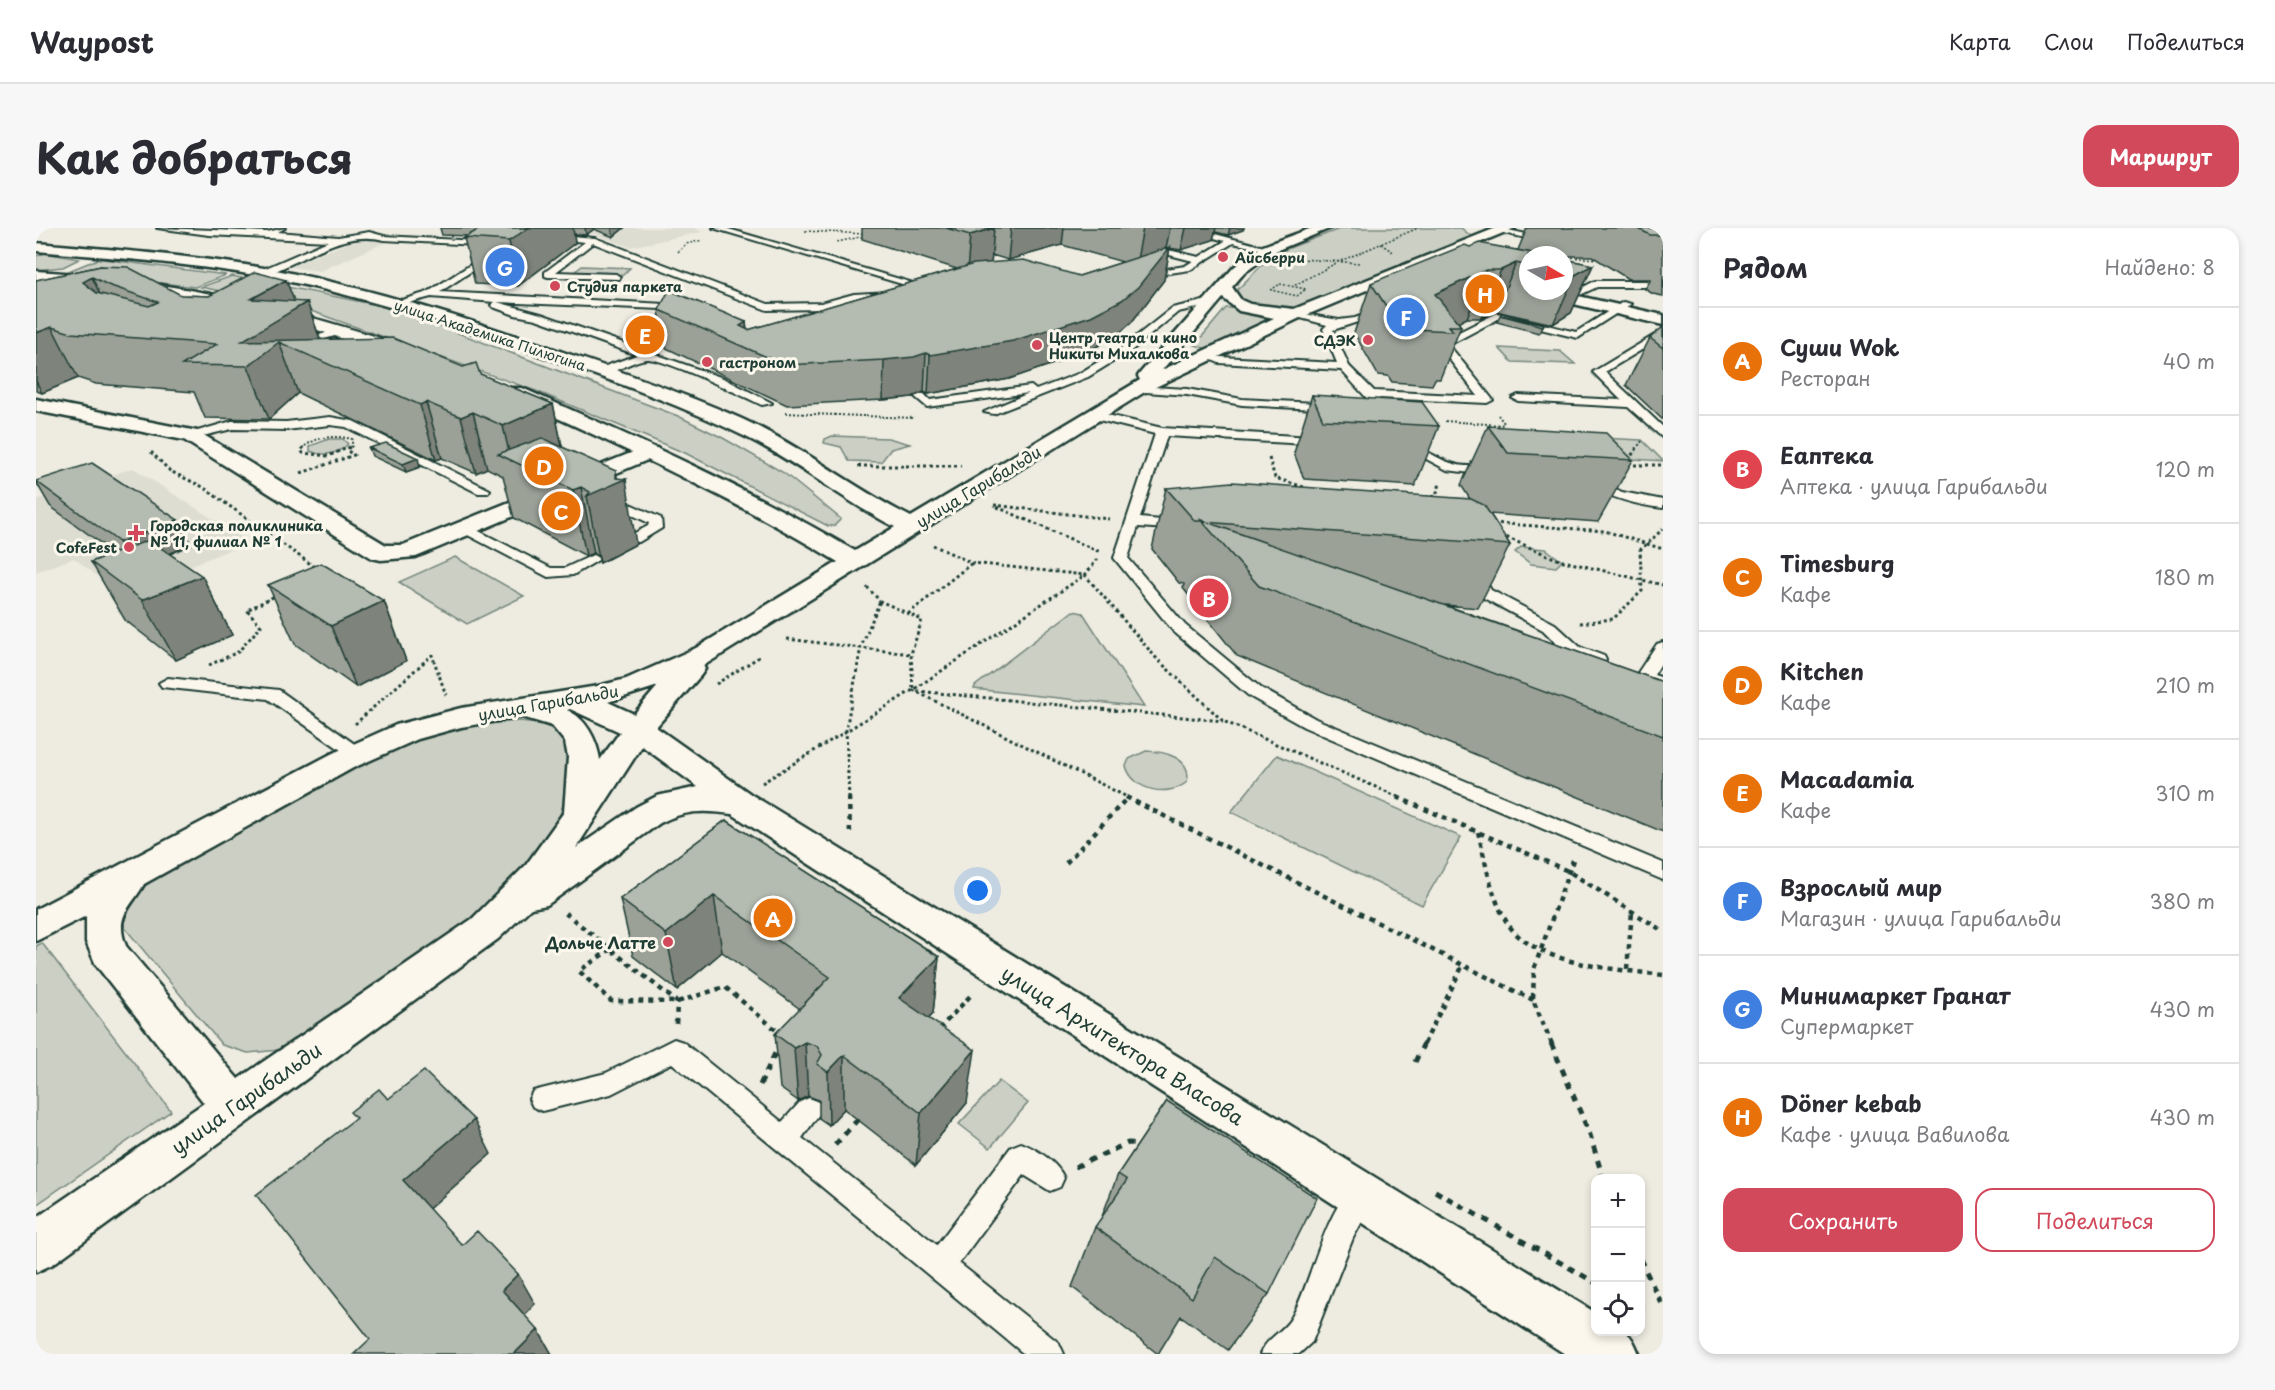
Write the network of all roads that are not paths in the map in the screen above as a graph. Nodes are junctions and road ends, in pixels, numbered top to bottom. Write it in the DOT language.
graph roads {
  1 [pos="161,228"];
  2 [pos="281,228"];
  3 [pos="526,228"];
  4 [pos="1182,228"];
  5 [pos="1324,228"];
  6 [pos="1470,228"];
  7 [pos="1194,229"];
  8 [pos="1505,229"];
  9 [pos="1551,229"];
  10 [pos="729,230"];
  11 [pos="750,230"];
  12 [pos="370,231"];
  13 [pos="268,234"];
  14 [pos="338,238"];
  15 [pos="1484,238"];
  16 [pos="592,240"];
  17 [pos="1232,240"];
  18 [pos="1138,244"];
  19 [pos="36,247"];
  20 [pos="1268,249"];
  21 [pos="86,252"];
  22 [pos="1200,260"];
  23 [pos="1426,262"];
  24 [pos="1455,269"];
  25 [pos="262,273"];
  26 [pos="36,274"];
  27 [pos="1663,276"];
  28 [pos="616,277"];
  29 [pos="1129,277"];
  30 [pos="140,284"];
  31 [pos="1595,284"];
  32 [pos="1663,284"];
  33 [pos="1225,288"];
  34 [pos="176,289"];
  35 [pos="114,291"];
  36 [pos="1573,291"];
  37 [pos="1573,293"];
  38 [pos="431,294"];
  39 [pos="151,298"];
  40 [pos="915,298"];
  41 [pos="1573,298"];
  42 [pos="479,299"];
  43 [pos="1212,302"];
  44 [pos="397,303"];
  45 [pos="1395,305"];
  46 [pos="821,306"];
  47 [pos="1622,307"];
  48 [pos="880,308"];
  49 [pos="1663,313"];
  50 [pos="1296,314"];
  51 [pos="820,317"];
  52 [pos="1663,320"];
  53 [pos="696,321"];
  54 [pos="1334,325"];
  55 [pos="341,331"];
  56 [pos="1663,333"];
  57 [pos="300,343"];
  58 [pos="404,351"];
  59 [pos="646,355"];
  60 [pos="1204,356"];
  61 [pos="385,358"];
  62 [pos="426,359"];
  63 [pos="1344,367"];
  64 [pos="601,371"];
  65 [pos="494,384"];
  66 [pos="1048,388"];
  67 [pos="1136,389"];
  68 [pos="1371,393"];
  69 [pos="920,396"];
  70 [pos="1518,398"];
  71 [pos="766,403"];
  72 [pos="1632,404"];
  73 [pos="36,405"];
  74 [pos="1347,408"];
  75 [pos="1370,409"];
  76 [pos="990,412"];
  77 [pos="1095,416"];
  78 [pos="1162,432"];
  79 [pos="1663,434"];
  80 [pos="190,435"];
  81 [pos="1343,442"];
  82 [pos="1390,445"];
  83 [pos="650,452"];
  84 [pos="1503,472"];
  85 [pos="1575,477"];
  86 [pos="574,483"];
  87 [pos="483,490"];
  88 [pos="1663,504"];
  89 [pos="1132,522"];
  90 [pos="910,526"];
  91 [pos="1196,527"];
  92 [pos="465,528"];
  93 [pos="634,539"];
  94 [pos="1459,558"];
  95 [pos="593,559"];
  96 [pos="854,561"];
  97 [pos="1663,647"];
  98 [pos="706,654"];
  99 [pos="1614,666"];
  100 [pos="168,683"];
  101 [pos="1663,684"];
  102 [pos="573,700"];
  103 [pos="516,709"];
  104 [pos="638,728"];
  105 [pos="349,746"];
  106 [pos="748,795"];
  107 [pos="578,814"];
  108 [pos="1663,872"];
  109 [pos="134,873"];
  110 [pos="36,926"];
  111 [pos="485,929"];
  112 [pos="542,1099"];
  113 [pos="234,1107"];
  114 [pos="809,1110"];
  115 [pos="784,1139"];
  116 [pos="1050,1178"];
  117 [pos="1362,1196"];
  118 [pos="36,1247"];
  119 [pos="939,1266"];
  120 [pos="1048,1354"];
  121 [pos="1276,1354"];
  122 [pos="1613,1354"];
  1 -- 13 [label="lane"];
  2 -- 13 [label="lane"];
  3 -- 12 [label="lane"];
  4 -- 7 [label="lane"];
  5 -- 20 [label="street, улица Гарибальди"];
  6 -- 15 [label="street"];
  7 -- 17 [label="lane"];
  8 -- 9 [label="lane"];
  8 -- 15 [label="street, улица Гарибальди"];
  10 -- 11 [label="lane"];
  10 -- 40 [label="lane"];
  12 -- 14 [label="lane"];
  13 -- 14 [label="lane"];
  14 -- 25 [label="lane"];
  15 -- 23 [label="street, улица Гарибальди"];
  16 -- 28 [label="lane"];
  16 -- 38 [label="lane"];
  16 -- 46 [label="lane"];
  17 -- 20 [label="lane"];
  17 -- 22 [label="lane"];
  18 -- 22 [label="lane"];
  19 -- 21 [label="street, улица Академика Пилюгина"];
  20 -- 33 [label="street, улица Гарибальди"];
  21 -- 25 [label="street, улица Академика Пилюгина"];
  21 -- 26 [label="street"];
  22 -- 29 [label="lane"];
  23 -- 24 [label="street"];
  23 -- 50 [label="street, улица Гарибальди"];
  25 -- 44 [label="street, улица Академика Пилюгина"];
  26 -- 30 [label="street"];
  27 -- 31 [label="lane"];
  30 -- 34 [label="street"];
  30 -- 35 [label="lane"];
  31 -- 32 [label="lane"];
  31 -- 36 [label="lane"];
  33 -- 43 [label="street, улица Гарибальди"];
  33 -- 50 [label="street, улица Гарибальди"];
  34 -- 39 [label="lane"];
  34 -- 55 [label="street"];
  37 -- 47 [label="street"];
  38 -- 42 [label="lane"];
  38 -- 44 [label="lane"];
  41 -- 47 [label="street"];
  42 -- 53 [label="lane"];
  42 -- 59 [label="lane"];
  43 -- 66 [label="lane"];
  43 -- 67 [label="street, улица Гарибальди"];
  44 -- 64 [label="street, улица Академика Пилюгина"];
  45 -- 54 [label="lane"];
  46 -- 48 [label="lane"];
  46 -- 51 [label="lane"];
  47 -- 49 [label="street"];
  47 -- 52 [label="street"];
  47 -- 68 [label="lane"];
  50 -- 54 [label="lane"];
  50 -- 60 [label="street, улица Гарибальди"];
  54 -- 63 [label="lane"];
  55 -- 57 [label="lane"];
  55 -- 58 [label="street"];
  56 -- 72 [label="lane"];
  58 -- 61 [label="lane"];
  58 -- 62 [label="street"];
  59 -- 64 [label="lane"];
  59 -- 71 [label="lane"];
  60 -- 63 [label="lane"];
  60 -- 67 [label="street, улица Гарибальди"];
  63 -- 68 [label="lane"];
  64 -- 90 [label="street, улица Академика Пилюгина"];
  65 -- 83 [label="street"];
  66 -- 69 [label="lane"];
  66 -- 76 [label="lane"];
  67 -- 74 [label="lane"];
  67 -- 77 [label="street, улица Гарибальди"];
  68 -- 75 [label="lane"];
  70 -- 72 [label="lane"];
  72 -- 79 [label="lane"];
  73 -- 80 [label="street"];
  77 -- 78 [label="lane"];
  77 -- 90 [label="street, улица Гарибальди"];
  78 -- 81 [label="lane"];
  78 -- 89 [label="lane"];
  80 -- 87 [label="lane"];
  80 -- 92 [label="street"];
  82 -- 84 [label="lane"];
  83 -- 86 [label="street"];
  83 -- 96 [label="street"];
  85 -- 88 [label="lane"];
  86 -- 92 [label="street"];
  86 -- 93 [label="lane"];
  89 -- 91 [label="lane"];
  89 -- 108 [label="lane"];
  90 -- 96 [label="street, улица Гарибальди"];
  92 -- 95 [label="lane"];
  94 -- 99 [label="lane"];
  96 -- 98 [label="street, улица Гарибальди"];
  97 -- 101 [label="lane"];
  98 -- 102 [label="street, улица Гарибальди"];
  98 -- 104 [label="street"];
  100 -- 105 [label="lane"];
  102 -- 103 [label="street, улица Гарибальди"];
  102 -- 104 [label="street, улица Архитектора Власова"];
  103 -- 105 [label="street, улица Гарибальди"];
  103 -- 107 [label="street"];
  104 -- 106 [label="street, улица Архитектора Власова"];
  104 -- 107 [label="street, улица Гарибальди"];
  105 -- 109 [label="street, улица Гарибальди"];
  106 -- 111 [label="street"];
  106 -- 117 [label="street, улица Архитектора Власова"];
  107 -- 111 [label="street, улица Гарибальди"];
  109 -- 110 [label="street, улица Гарибальди"];
  109 -- 113 [label="street"];
  111 -- 113 [label="street, улица Гарибальди"];
  112 -- 115 [label="lane"];
  113 -- 118 [label="street, улица Гарибальди"];
  114 -- 115 [label="lane"];
  115 -- 119 [label="lane"];
  116 -- 119 [label="lane"];
  117 -- 121 [label="lane"];
  117 -- 122 [label="street, улица Архитектора Власова"];
  119 -- 120 [label="lane"];
}
